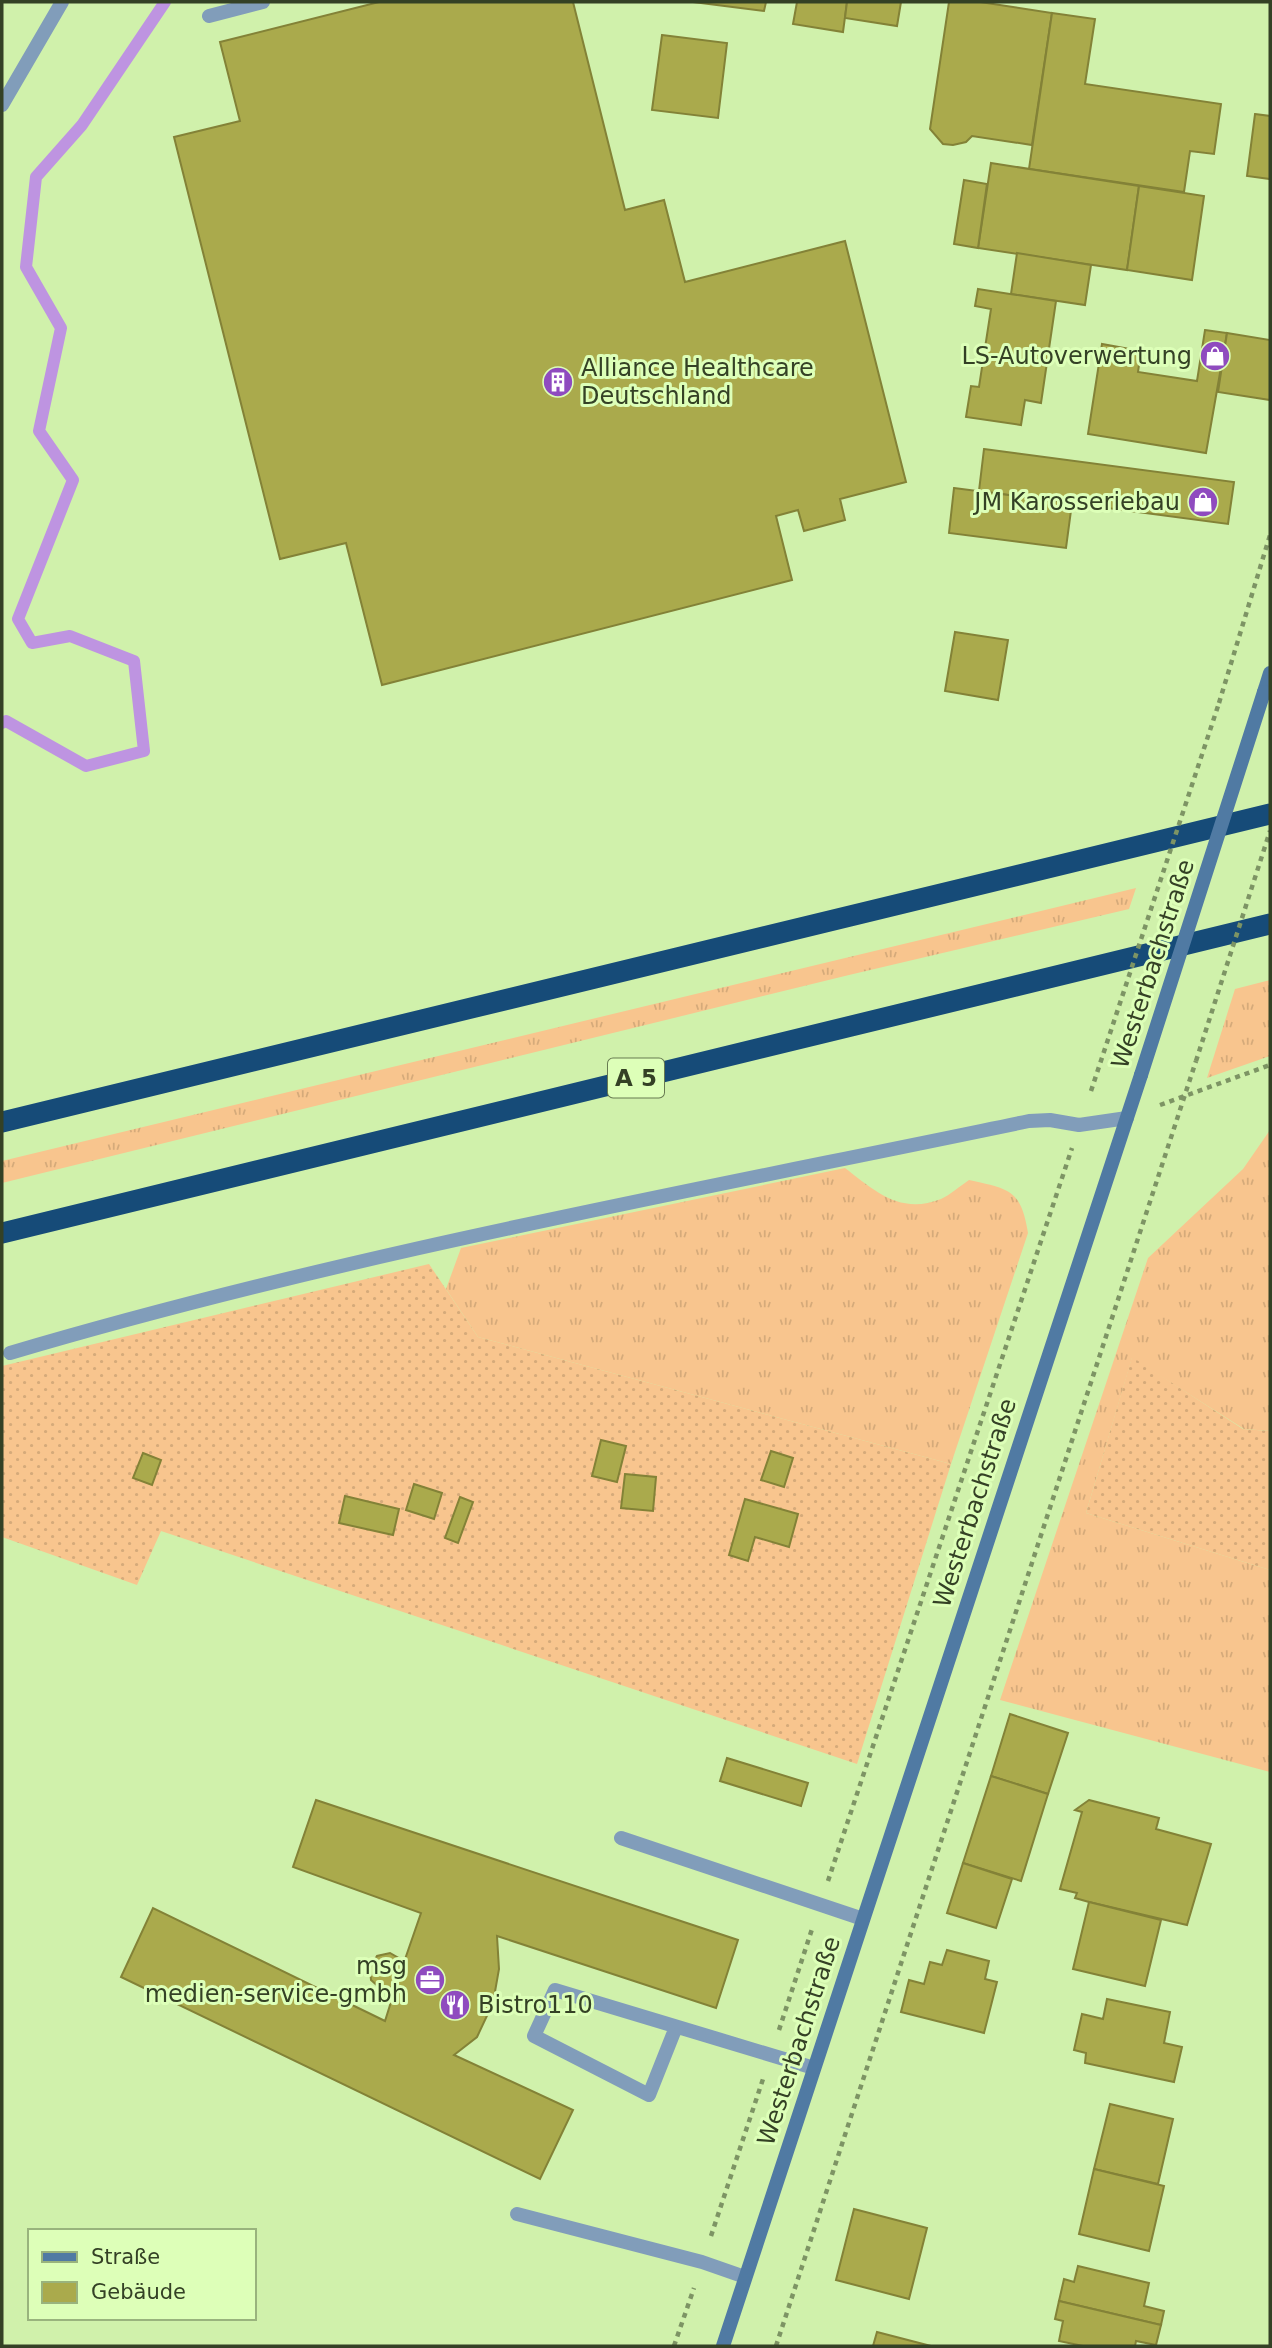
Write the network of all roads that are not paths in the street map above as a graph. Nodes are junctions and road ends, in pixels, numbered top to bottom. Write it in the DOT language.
graph roads {
  1 [pos="62,2"];
  2 [pos="263,2"];
  3 [pos="209,16"];
  4 [pos="2,105"];
  5 [pos="1270,673"];
  6 [pos="1270,814"];
  7 [pos="1270,924"];
  8 [pos="1127,1118"];
  9 [pos="2,1122"];
  10 [pos="2,1233"];
  11 [pos="10,1353"];
  12 [pos="621,1838"];
  13 [pos="863,1919"];
  14 [pos="676,2026"];
  15 [pos="814,2068"];
  16 [pos="517,2214"];
  17 [pos="745,2277"];
  18 [pos="723,2346"];
  1 -- 4 [label="street"];
  2 -- 3 [label="street"];
  5 -- 8 [label="main road, Westerbachstraße, bridge"];
  6 -- 9 [label="highway"];
  7 -- 10 [label="highway, A 5"];
  8 -- 11 [label="street"];
  8 -- 13 [label="main road, Westerbachstraße"];
  12 -- 13 [label="street"];
  13 -- 15 [label="main road, Westerbachstraße"];
  14 -- 14 [label="street"];
  14 -- 15 [label="street"];
  15 -- 17 [label="main road, Westerbachstraße"];
  16 -- 17 [label="street"];
  17 -- 18 [label="main road, Westerbachstraße"];
}
